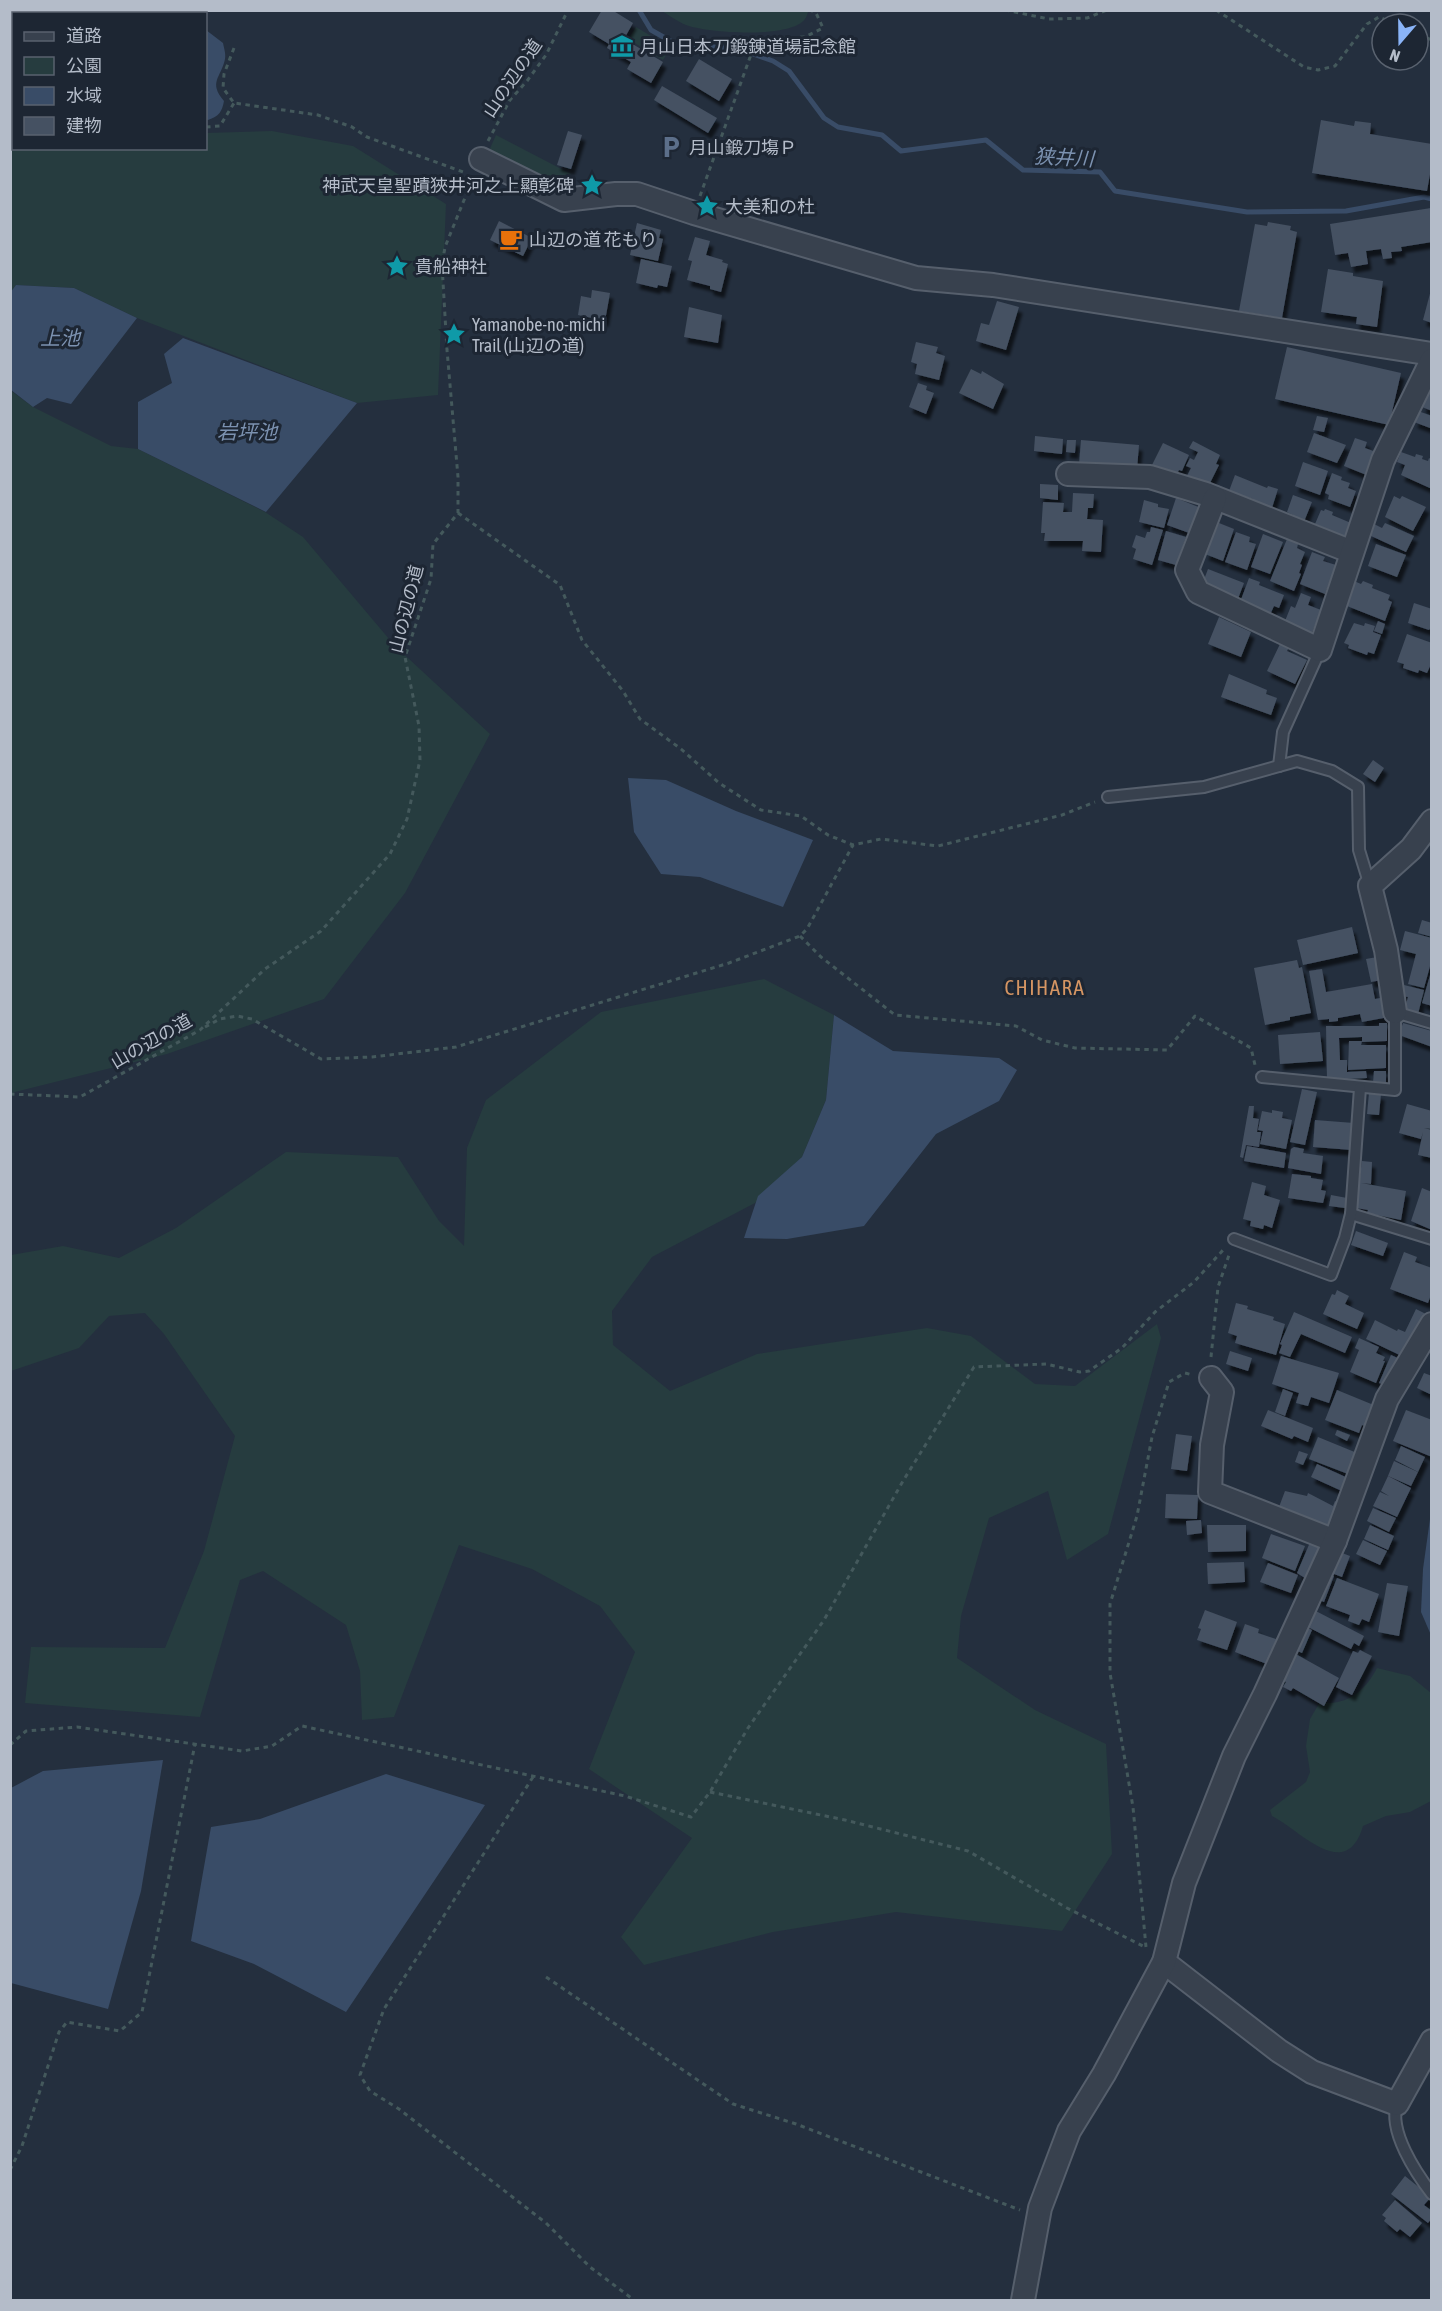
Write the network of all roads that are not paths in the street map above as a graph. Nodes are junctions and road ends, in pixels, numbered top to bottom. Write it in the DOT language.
graph roads {
  1 [pos="477,167"];
  2 [pos="1431,354"];
  3 [pos="1431,360"];
  4 [pos="1068,474"];
  5 [pos="1215,498"];
  6 [pos="1352,552"];
  7 [pos="1320,650"];
  8 [pos="1279,766"];
  9 [pos="1108,797"];
  10 [pos="1431,820"];
  11 [pos="1370,886"];
  12 [pos="1395,1012"];
  13 [pos="1431,1023"];
  14 [pos="1262,1077"];
  15 [pos="1359,1088"];
  16 [pos="1351,1214"];
  17 [pos="1234,1239"];
  18 [pos="1431,1239"];
  19 [pos="1431,1324"];
  20 [pos="1211,1378"];
  21 [pos="1335,1541"];
  22 [pos="1164,1962"];
  23 [pos="1431,2041"];
  24 [pos="1397,2104"];
  25 [pos="1431,2194"];
  26 [pos="1023,2301"];
  1 -- 2 [label="street"];
  3 -- 6 [label="street"];
  4 -- 5 [label="street"];
  5 -- 6 [label="street"];
  5 -- 7 [label="street"];
  6 -- 7 [label="street"];
  7 -- 8 [label="lane"];
  8 -- 9 [label="lane"];
  8 -- 11 [label="lane"];
  10 -- 11 [label="street"];
  11 -- 12 [label="street"];
  12 -- 13 [label="lane"];
  12 -- 15 [label="lane"];
  14 -- 15 [label="lane"];
  15 -- 16 [label="lane"];
  16 -- 17 [label="lane"];
  16 -- 18 [label="lane"];
  19 -- 21 [label="street"];
  20 -- 21 [label="street"];
  21 -- 22 [label="street"];
  22 -- 24 [label="street"];
  22 -- 26 [label="street"];
  23 -- 24 [label="street"];
  24 -- 25 [label="lane"];
}
